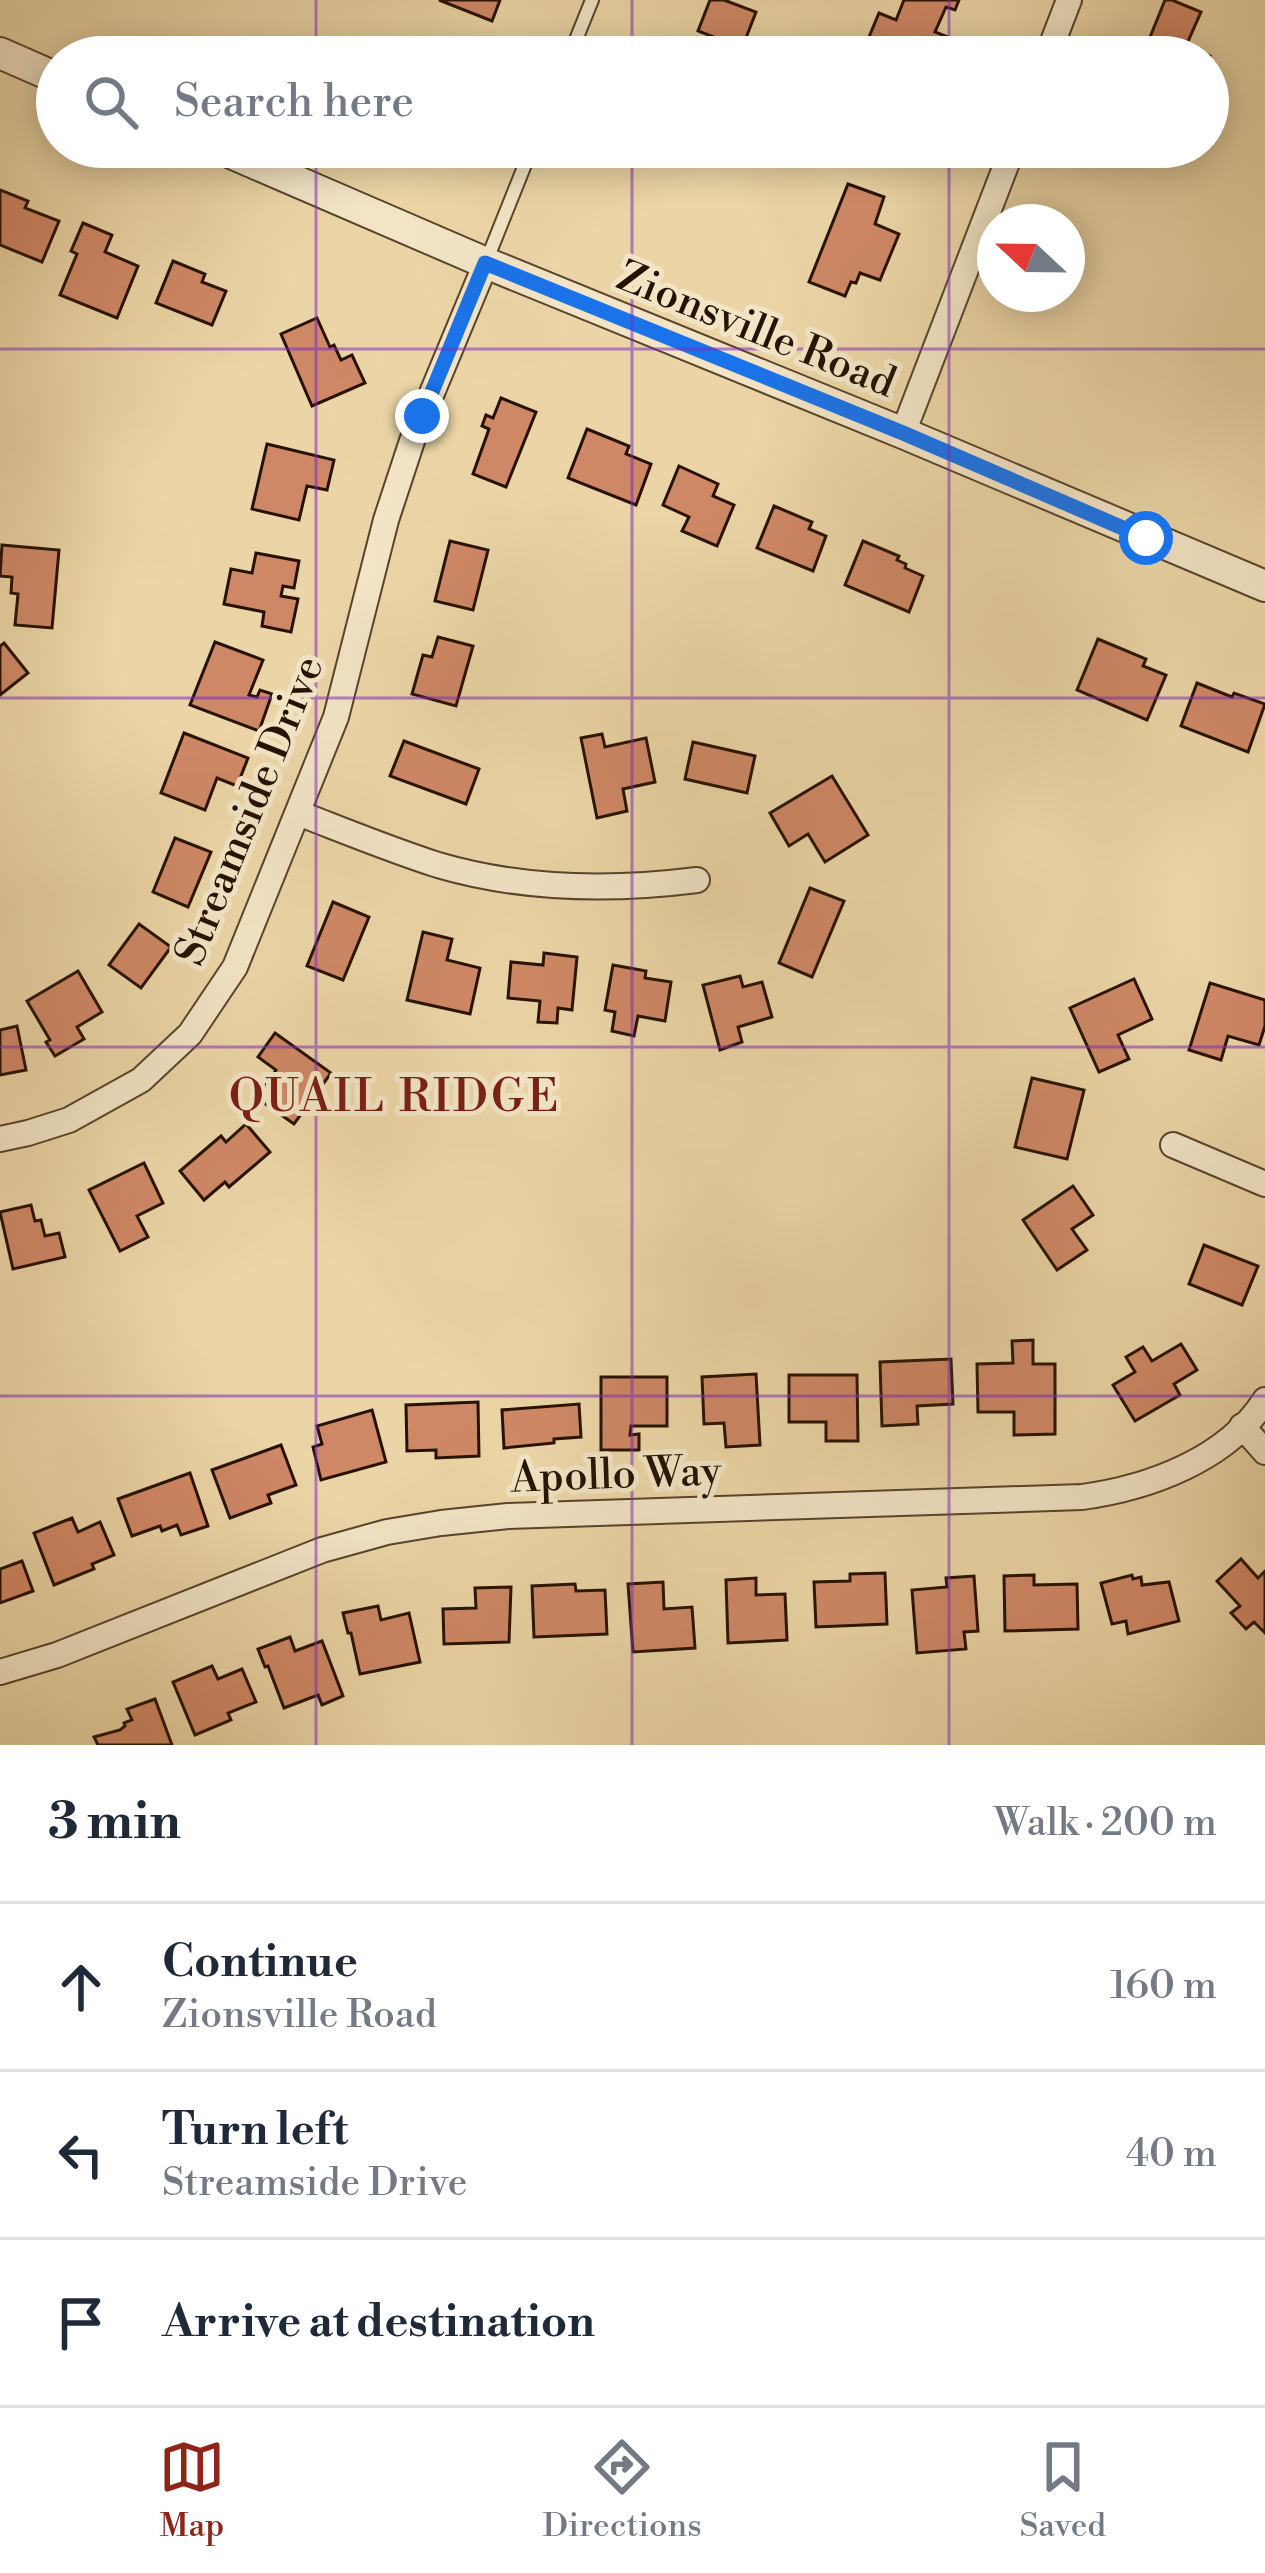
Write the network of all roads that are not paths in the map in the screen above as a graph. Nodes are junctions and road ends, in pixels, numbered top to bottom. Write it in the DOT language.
graph roads {
  1 [pos="592,0"];
  2 [pos="1069,0"];
  3 [pos="577,36"];
  4 [pos="1055,36"];
  5 [pos="0,53"];
  6 [pos="36,69"];
  7 [pos="266,168"];
  8 [pos="523,168"];
  9 [pos="1004,168"];
  10 [pos="485,263"];
  11 [pos="903,433"];
  12 [pos="1265,586"];
  13 [pos="298,813"];
  14 [pos="697,880"];
  15 [pos="0,1138"];
  16 [pos="1173,1145"];
  17 [pos="1265,1184"];
  18 [pos="1265,1400"];
  19 [pos="1242,1426"];
  20 [pos="1265,1452"];
  21 [pos="0,1672"];
  1 -- 3 [label="lane"];
  2 -- 4 [label="street"];
  5 -- 6 [label="street"];
  7 -- 10 [label="street, Zionsville Road"];
  8 -- 10 [label="lane"];
  9 -- 11 [label="street"];
  10 -- 11 [label="street, Zionsville Road"];
  10 -- 13 [label="street, Streamside Drive"];
  11 -- 12 [label="street, Zionsville Road"];
  13 -- 14 [label="street"];
  13 -- 15 [label="street, Streamside Drive"];
  16 -- 17 [label="street"];
  18 -- 19 [label="street, Apollo Way"];
  19 -- 20 [label="street"];
  19 -- 21 [label="street, Apollo Way"];
}
